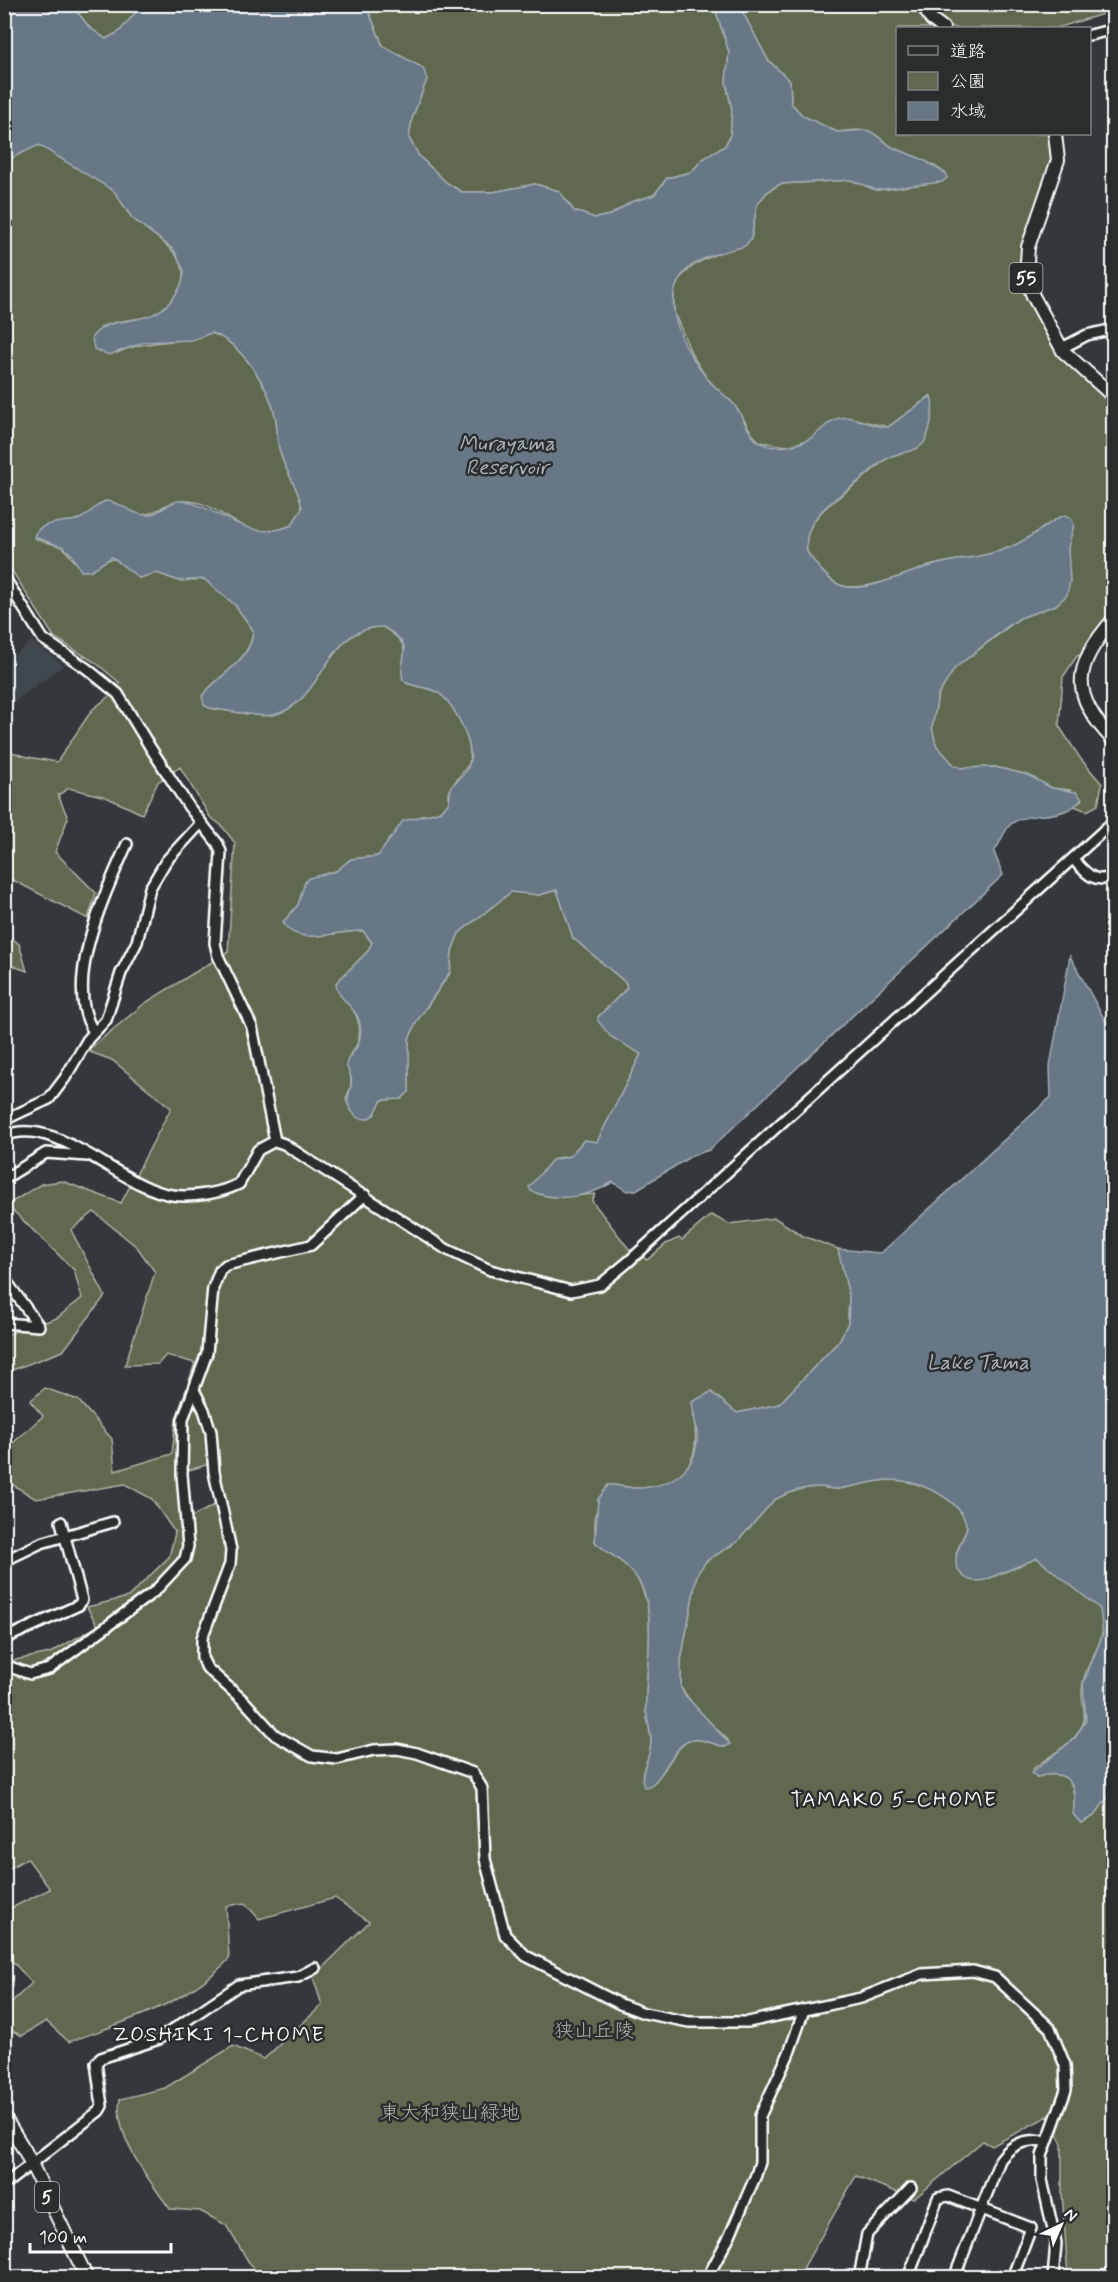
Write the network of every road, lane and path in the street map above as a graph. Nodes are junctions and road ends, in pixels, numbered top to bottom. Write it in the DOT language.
graph roads {
  1 [pos="922,4"];
  2 [pos="943,27"];
  3 [pos="1113,29"];
  4 [pos="1091,34"];
  5 [pos="1055,135"];
  6 [pos="1113,329"];
  7 [pos="1062,348"];
  8 [pos="1113,397"];
  9 [pos="4,577"];
  10 [pos="1113,619"];
  11 [pos="1113,741"];
  12 [pos="1113,821"];
  13 [pos="201,823"];
  14 [pos="127,844"];
  15 [pos="1073,859"];
  16 [pos="1113,876"];
  17 [pos="94,1032"];
  18 [pos="4,1120"];
  19 [pos="4,1136"];
  20 [pos="275,1142"];
  21 [pos="89,1156"];
  22 [pos="4,1179"];
  23 [pos="365,1195"];
  24 [pos="4,1278"];
  25 [pos="4,1323"];
  26 [pos="194,1390"];
  27 [pos="61,1522"];
  28 [pos="113,1522"];
  29 [pos="65,1536"];
  30 [pos="4,1561"];
  31 [pos="4,1641"];
  32 [pos="4,1665"];
  33 [pos="315,1968"];
  34 [pos="804,2010"];
  35 [pos="4,2117"];
  36 [pos="1046,2141"];
  37 [pos="31,2164"];
  38 [pos="4,2185"];
  39 [pos="911,2188"];
  40 [pos="981,2208"];
  41 [pos="87,2277"];
  42 [pos="707,2277"];
  43 [pos="859,2277"];
  44 [pos="908,2277"];
  45 [pos="954,2277"];
  46 [pos="1012,2277"];
  47 [pos="1053,2277"];
  1 -- 2 [label="main road"];
  3 -- 4 [label="street"];
  5 -- 7 [label="main road, 55"];
  6 -- 7 [label="street"];
  7 -- 8 [label="main road, 55"];
  9 -- 13 [label="street"];
  10 -- 11 [label="main road"];
  12 -- 15 [label="street"];
  13 -- 17 [label="street"];
  13 -- 20 [label="street"];
  14 -- 17 [label="street"];
  15 -- 16 [label="street"];
  15 -- 23 [label="street"];
  17 -- 18 [label="street"];
  19 -- 21 [label="street"];
  20 -- 21 [label="street"];
  20 -- 23 [label="street"];
  21 -- 22 [label="street"];
  23 -- 26 [label="street"];
  24 -- 25 [label="street"];
  26 -- 32 [label="street"];
  26 -- 34 [label="street"];
  27 -- 29 [label="street"];
  28 -- 29 [label="street"];
  29 -- 30 [label="street"];
  29 -- 31 [label="street"];
  33 -- 37 [label="street"];
  34 -- 36 [label="street"];
  34 -- 42 [label="street"];
  35 -- 37 [label="main road, 5"];
  36 -- 40 [label="street"];
  36 -- 47 [label="street"];
  37 -- 38 [label="street"];
  37 -- 41 [label="main road, 5"];
  39 -- 43 [label="street"];
  40 -- 44 [label="street"];
  40 -- 45 [label="street"];
  40 -- 46 [label="street"];
}
